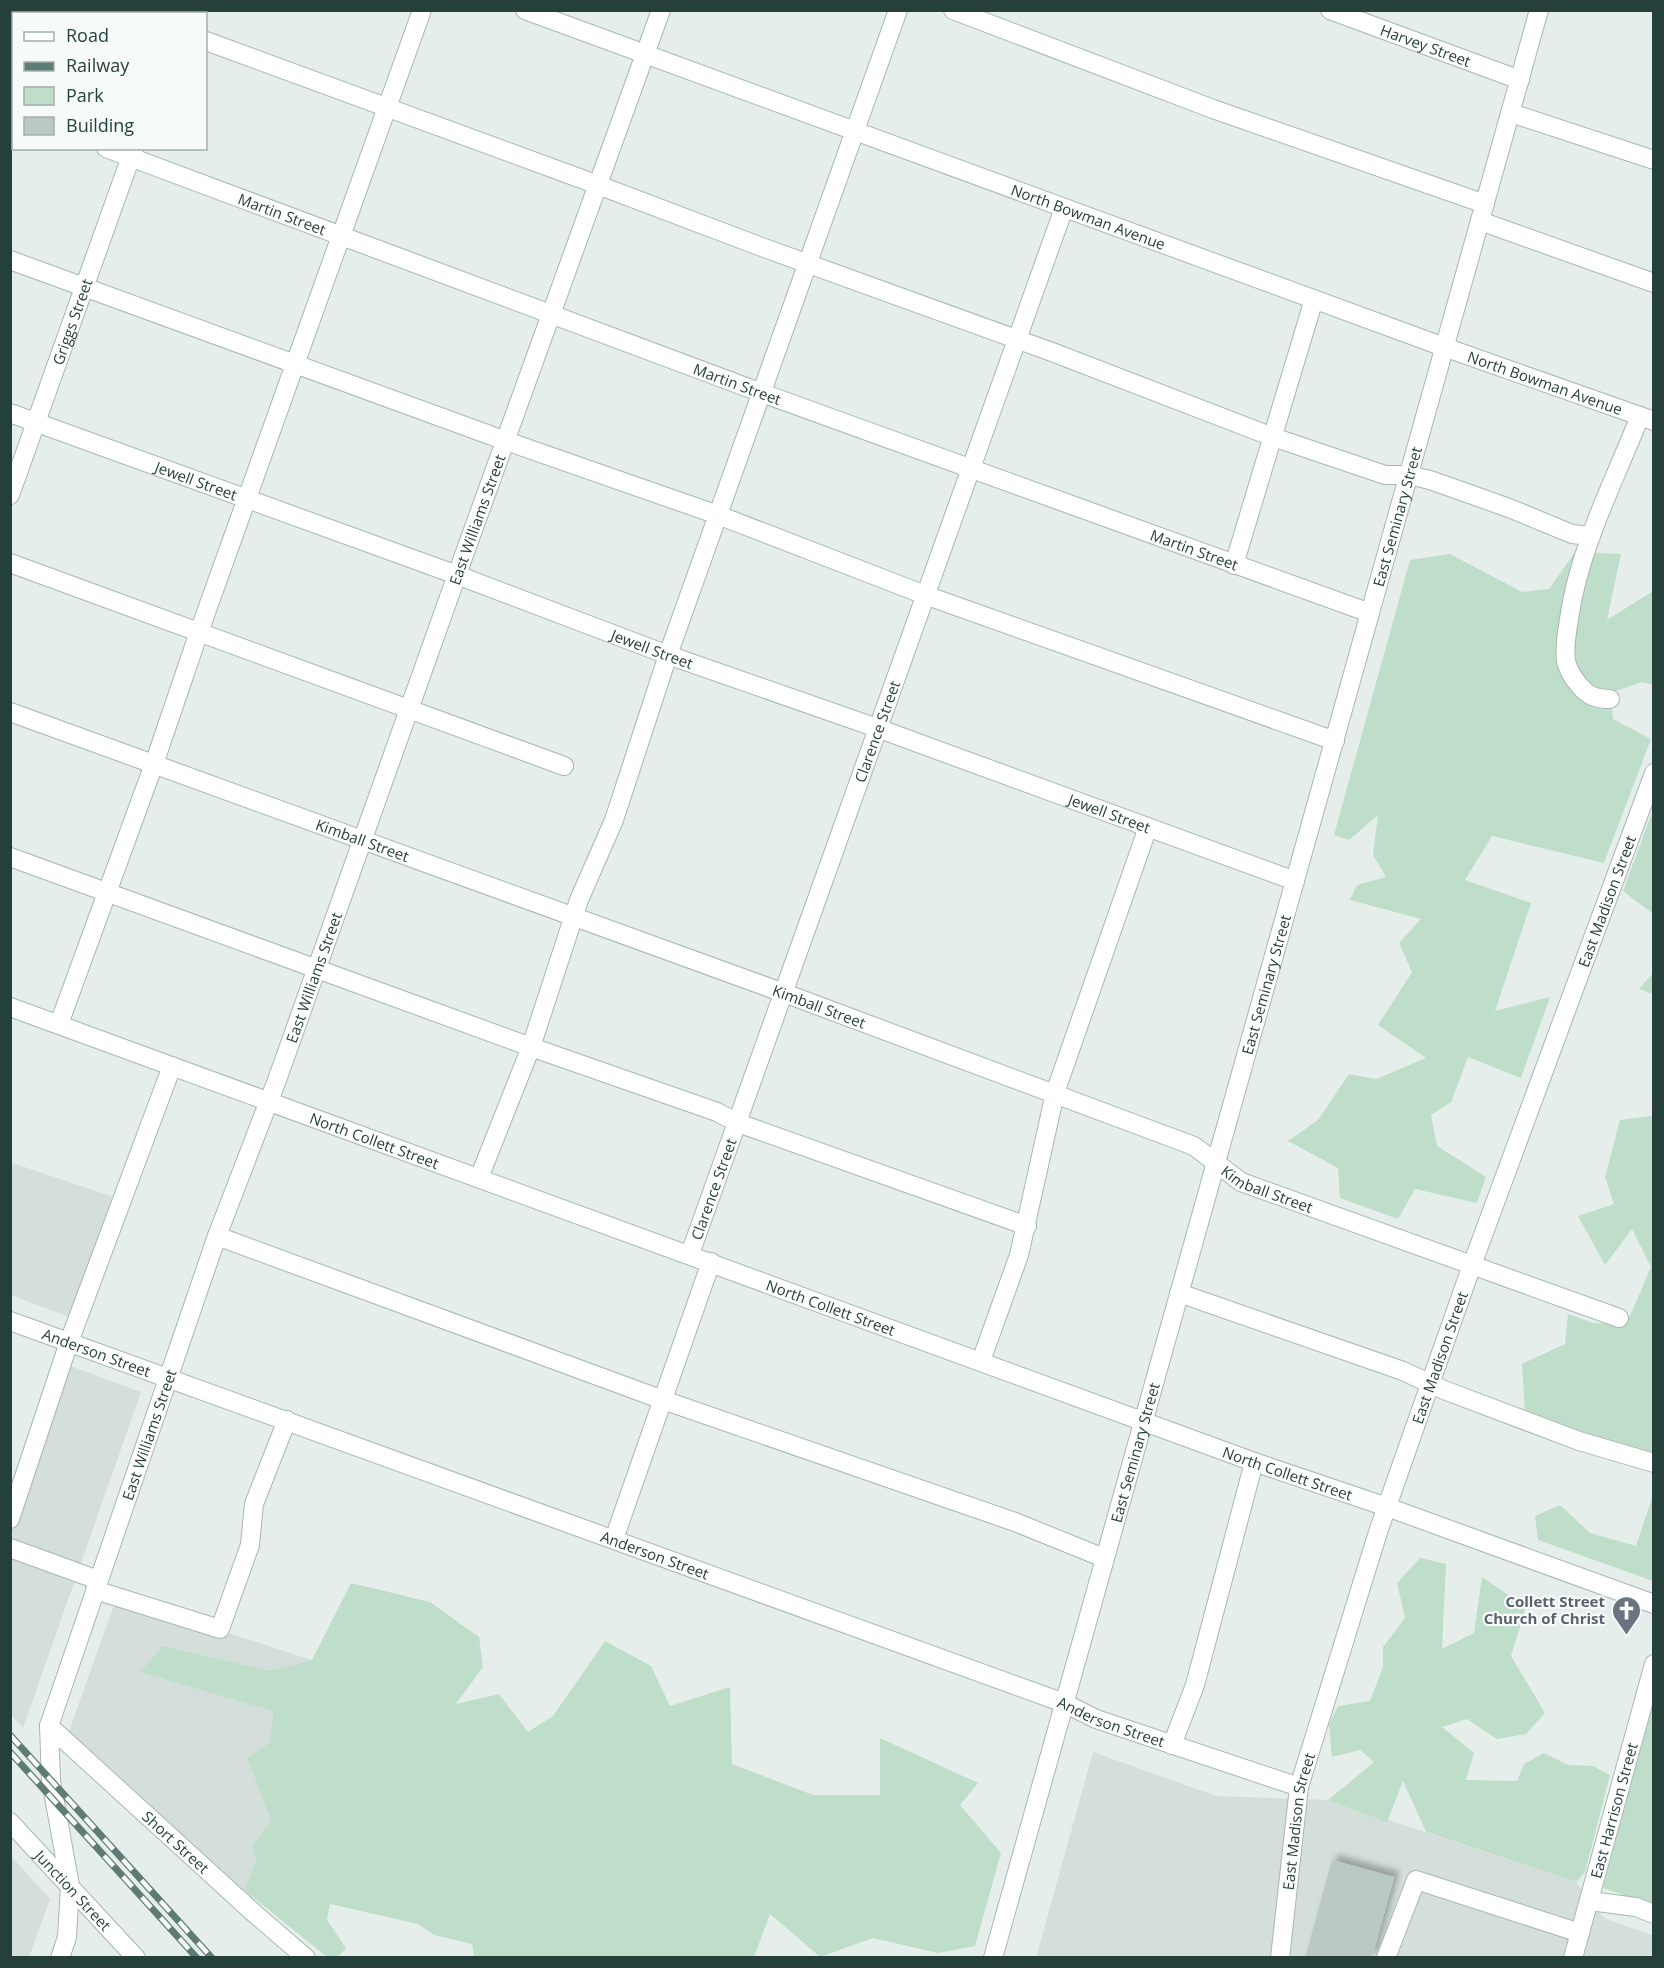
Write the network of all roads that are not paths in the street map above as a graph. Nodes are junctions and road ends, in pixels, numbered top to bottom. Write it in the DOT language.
graph roads {
  1 [pos="422,10"];
  2 [pos="525,10"];
  3 [pos="661,10"];
  4 [pos="898,10"];
  5 [pos="953,10"];
  6 [pos="1330,10"];
  7 [pos="1539,10"];
  8 [pos="207,41"];
  9 [pos="646,54"];
  10 [pos="1520,80"];
  11 [pos="388,107"];
  12 [pos="1511,113"];
  13 [pos="856,130"];
  14 [pos="116,150"];
  15 [pos="132,153"];
  16 [pos="1653,160"];
  17 [pos="598,185"];
  18 [pos="1064,208"];
  19 [pos="1482,213"];
  20 [pos="342,235"];
  21 [pos="10,260"];
  22 [pos="808,264"];
  23 [pos="1653,283"];
  24 [pos="84,287"];
  25 [pos="1314,299"];
  26 [pos="552,315"];
  27 [pos="1017,339"];
  28 [pos="1444,347"];
  29 [pos="295,364"];
  30 [pos="762,393"];
  31 [pos="10,413"];
  32 [pos="1647,418"];
  33 [pos="36,422"];
  34 [pos="1273,437"];
  35 [pos="506,441"];
  36 [pos="970,469"];
  37 [pos="1409,475"];
  38 [pos="10,495"];
  39 [pos="247,500"];
  40 [pos="718,515"];
  41 [pos="1591,536"];
  42 [pos="10,564"];
  43 [pos="1234,566"];
  44 [pos="457,575"];
  45 [pos="925,595"];
  46 [pos="1370,613"];
  47 [pos="199,632"];
  48 [pos="668,655"];
  49 [pos="1610,699"];
  50 [pos="410,709"];
  51 [pos="10,712"];
  52 [pos="877,728"];
  53 [pos="1335,741"];
  54 [pos="154,764"];
  55 [pos="564,766"];
  56 [pos="1653,773"];
  57 [pos="1148,827"];
  58 [pos="363,840"];
  59 [pos="10,857"];
  60 [pos="1295,882"];
  61 [pos="106,892"];
  62 [pos="573,917"];
  63 [pos="318,968"];
  64 [pos="784,993"];
  65 [pos="10,1007"];
  66 [pos="58,1024"];
  67 [pos="531,1047"];
  68 [pos="172,1066"];
  69 [pos="1055,1094"];
  70 [pos="269,1101"];
  71 [pos="738,1123"];
  72 [pos="1216,1162"];
  73 [pos="479,1178"];
  74 [pos="1027,1226"];
  75 [pos="217,1236"];
  76 [pos="690,1254"];
  77 [pos="711,1262"];
  78 [pos="1472,1264"];
  79 [pos="1179,1293"];
  80 [pos="1619,1318"];
  81 [pos="10,1321"];
  82 [pos="69,1342"];
  83 [pos="981,1361"];
  84 [pos="170,1377"];
  85 [pos="1431,1384"];
  86 [pos="663,1400"];
  87 [pos="287,1420"];
  88 [pos="1144,1421"];
  89 [pos="1254,1462"];
  90 [pos="1653,1463"];
  91 [pos="16,1483"];
  92 [pos="1387,1507"];
  93 [pos="10,1520"];
  94 [pos="614,1539"];
  95 [pos="10,1548"];
  96 [pos="1104,1558"];
  97 [pos="96,1585"];
  98 [pos="1653,1604"];
  99 [pos="1653,1664"];
  100 [pos="1064,1703"];
  101 [pos="49,1726"];
  102 [pos="1172,1745"];
  103 [pos="1299,1787"];
  104 [pos="10,1822"];
  105 [pos="70,1886"];
  106 [pos="1590,1901"];
  107 [pos="1653,1914"];
  108 [pos="1580,1933"];
  109 [pos="60,1958"];
  110 [pos="135,1958"];
  111 [pos="306,1958"];
  112 [pos="993,1958"];
  113 [pos="1280,1958"];
  114 [pos="1386,1958"];
  115 [pos="1573,1958"];
  1 -- 11 [label="street"];
  2 -- 9 [label="street, North Bowman Avenue"];
  3 -- 9 [label="street, East Williams Street"];
  4 -- 13 [label="street"];
  5 -- 19 [label="street"];
  6 -- 10 [label="street, Harvey Street"];
  7 -- 10 [label="street, East Seminary Street"];
  8 -- 11 [label="street"];
  9 -- 13 [label="street, North Bowman Avenue"];
  9 -- 17 [label="street, East Williams Street"];
  10 -- 12 [label="street, East Seminary Street"];
  11 -- 17 [label="street"];
  11 -- 20 [label="street"];
  12 -- 16 [label="street"];
  12 -- 19 [label="street, East Seminary Street"];
  13 -- 18 [label="street, North Bowman Avenue"];
  13 -- 22 [label="street"];
  14 -- 15 [label="street, Martin Street"];
  15 -- 20 [label="street, Martin Street"];
  15 -- 24 [label="street, Griggs Street"];
  17 -- 22 [label="street"];
  17 -- 26 [label="street, East Williams Street"];
  18 -- 25 [label="street, North Bowman Avenue"];
  18 -- 27 [label="street, Clarence Street"];
  19 -- 23 [label="street"];
  19 -- 28 [label="street, East Seminary Street"];
  20 -- 26 [label="street, Martin Street"];
  20 -- 29 [label="street"];
  21 -- 24 [label="street"];
  22 -- 27 [label="street"];
  22 -- 30 [label="street"];
  24 -- 29 [label="street"];
  24 -- 33 [label="street, Griggs Street"];
  25 -- 28 [label="street, North Bowman Avenue"];
  25 -- 34 [label="street"];
  26 -- 30 [label="street, Martin Street"];
  26 -- 35 [label="street, East Williams Street"];
  27 -- 34 [label="street"];
  27 -- 36 [label="street, Clarence Street"];
  28 -- 32 [label="street, North Bowman Avenue"];
  28 -- 37 [label="street, East Seminary Street"];
  29 -- 35 [label="street"];
  29 -- 39 [label="street"];
  30 -- 36 [label="street, Martin Street"];
  30 -- 40 [label="street"];
  31 -- 33 [label="street, Jewell Street"];
  32 -- 41 [label="street"];
  33 -- 38 [label="street, Griggs Street"];
  33 -- 39 [label="street, Jewell Street"];
  34 -- 37 [label="street"];
  34 -- 43 [label="street"];
  35 -- 40 [label="street"];
  35 -- 44 [label="street, East Williams Street"];
  36 -- 43 [label="street, Martin Street"];
  36 -- 45 [label="street, Clarence Street"];
  37 -- 41 [label="street"];
  37 -- 46 [label="street, East Seminary Street"];
  39 -- 44 [label="street, Jewell Street"];
  39 -- 47 [label="street"];
  40 -- 45 [label="street"];
  40 -- 48 [label="street"];
  41 -- 49 [label="street"];
  42 -- 47 [label="street"];
  43 -- 46 [label="street, Martin Street"];
  44 -- 48 [label="street, Jewell Street"];
  44 -- 50 [label="street, East Williams Street"];
  45 -- 52 [label="street, Clarence Street"];
  45 -- 53 [label="street"];
  46 -- 53 [label="street, East Seminary Street"];
  47 -- 50 [label="street"];
  47 -- 54 [label="street"];
  48 -- 52 [label="street, Jewell Street"];
  48 -- 62 [label="street"];
  50 -- 55 [label="street"];
  50 -- 58 [label="street, East Williams Street"];
  51 -- 54 [label="street, Kimball Street"];
  52 -- 57 [label="street, Jewell Street"];
  52 -- 64 [label="street, Clarence Street"];
  53 -- 60 [label="street, East Seminary Street"];
  54 -- 58 [label="street, Kimball Street"];
  54 -- 61 [label="street"];
  56 -- 78 [label="street, East Madison Street"];
  57 -- 60 [label="street, Jewell Street"];
  57 -- 69 [label="street"];
  58 -- 62 [label="street, Kimball Street"];
  58 -- 63 [label="street, East Williams Street"];
  59 -- 61 [label="street"];
  60 -- 72 [label="street, East Seminary Street"];
  61 -- 63 [label="street"];
  61 -- 66 [label="street"];
  62 -- 64 [label="street, Kimball Street"];
  62 -- 67 [label="street"];
  63 -- 67 [label="street"];
  63 -- 70 [label="street, East Williams Street"];
  64 -- 69 [label="street, Kimball Street"];
  64 -- 71 [label="street, Clarence Street"];
  65 -- 66 [label="street, North Collett Street"];
  66 -- 68 [label="street, North Collett Street"];
  67 -- 71 [label="street"];
  67 -- 73 [label="street"];
  68 -- 70 [label="street, North Collett Street"];
  68 -- 82 [label="street"];
  69 -- 72 [label="street, Kimball Street"];
  69 -- 74 [label="street"];
  70 -- 73 [label="street, North Collett Street"];
  70 -- 75 [label="street, East Williams Street"];
  71 -- 74 [label="street"];
  71 -- 76 [label="street, Clarence Street"];
  72 -- 78 [label="street, Kimball Street"];
  72 -- 79 [label="street, East Seminary Street"];
  73 -- 76 [label="street, North Collett Street"];
  74 -- 83 [label="street"];
  75 -- 84 [label="street, East Williams Street"];
  75 -- 86 [label="street"];
  76 -- 77 [label="street, North Collett Street"];
  77 -- 83 [label="street, North Collett Street"];
  77 -- 86 [label="street"];
  78 -- 80 [label="street, Kimball Street"];
  78 -- 85 [label="street, East Madison Street"];
  79 -- 85 [label="street"];
  79 -- 88 [label="street, East Seminary Street"];
  81 -- 82 [label="street, Anderson Street"];
  82 -- 84 [label="street, Anderson Street"];
  82 -- 91 [label="street"];
  83 -- 88 [label="street, North Collett Street"];
  84 -- 87 [label="street, Anderson Street"];
  84 -- 97 [label="street, East Williams Street"];
  85 -- 90 [label="street"];
  85 -- 92 [label="street, East Madison Street"];
  86 -- 94 [label="street"];
  86 -- 96 [label="street"];
  87 -- 94 [label="street, Anderson Street"];
  87 -- 97 [label="street"];
  88 -- 89 [label="street, North Collett Street"];
  88 -- 96 [label="street, East Seminary Street"];
  89 -- 92 [label="street, North Collett Street"];
  89 -- 102 [label="street"];
  91 -- 93 [label="street"];
  92 -- 98 [label="street, North Collett Street"];
  92 -- 103 [label="street, East Madison Street"];
  94 -- 100 [label="street, Anderson Street"];
  95 -- 97 [label="street"];
  96 -- 100 [label="street, East Seminary Street"];
  97 -- 101 [label="street, East Williams Street"];
  99 -- 106 [label="street, East Harrison Street"];
  100 -- 102 [label="street, Anderson Street"];
  100 -- 112 [label="street, East Seminary Street"];
  101 -- 105 [label="street, East Williams Street"];
  101 -- 111 [label="street, Short Street"];
  102 -- 103 [label="street, Anderson Street"];
  103 -- 113 [label="street, East Madison Street"];
  104 -- 105 [label="street, Junction Street"];
  105 -- 109 [label="street, East Williams Street"];
  105 -- 110 [label="street, Junction Street"];
  106 -- 107 [label="street"];
  106 -- 108 [label="street, East Harrison Street"];
  108 -- 114 [label="street"];
  108 -- 115 [label="street, East Harrison Street"];
}
